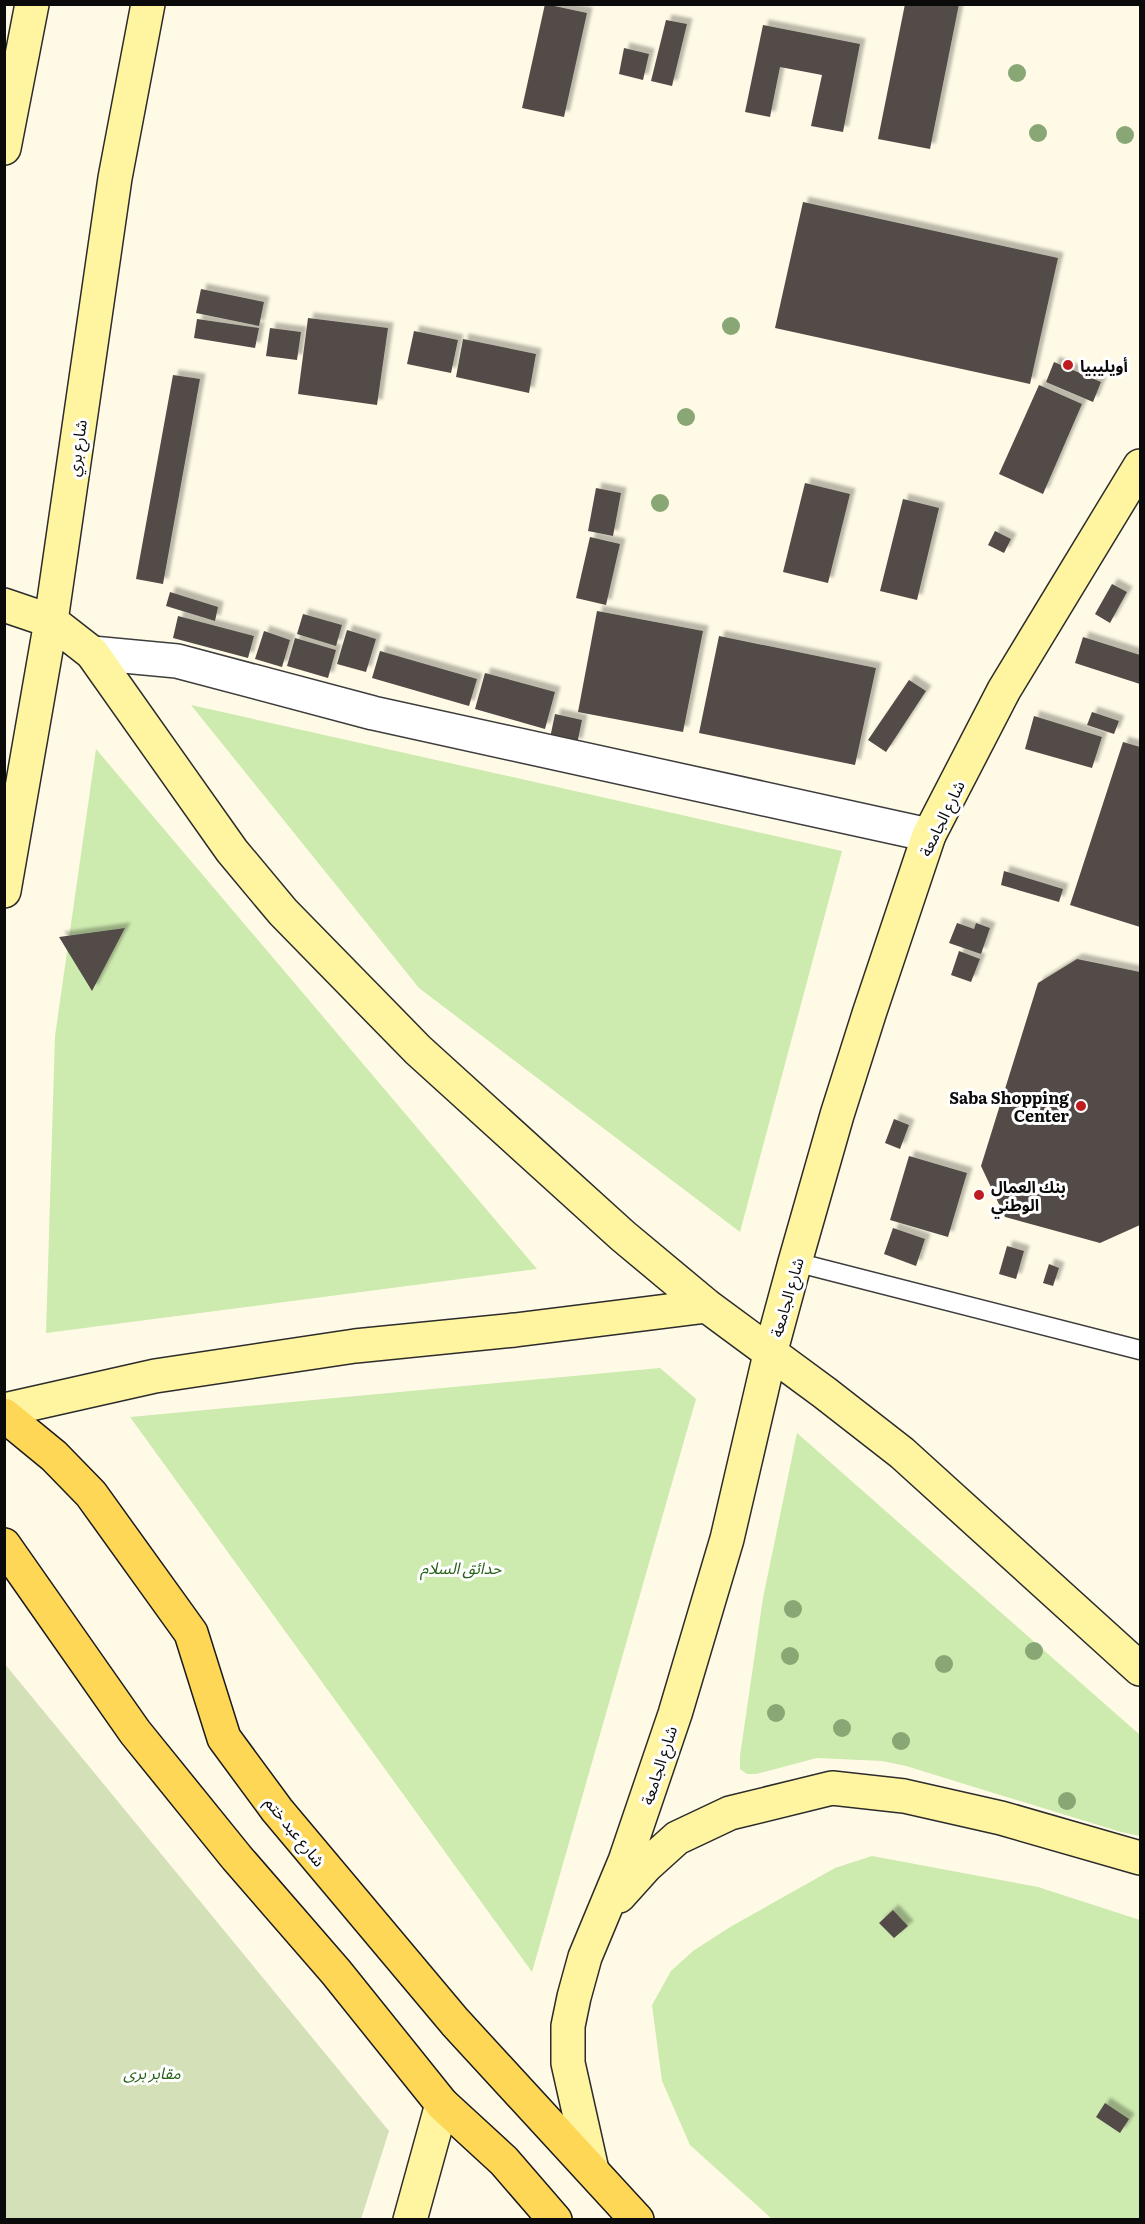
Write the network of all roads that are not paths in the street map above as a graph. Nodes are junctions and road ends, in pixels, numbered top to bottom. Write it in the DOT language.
graph roads {
  1 [pos="32,4"];
  2 [pos="148,4"];
  3 [pos="4,148"];
  4 [pos="1140,466"];
  5 [pos="4,605"];
  6 [pos="51,621"];
  7 [pos="92,654"];
  8 [pos="929,835"];
  9 [pos="4,891"];
  10 [pos="795,1262"];
  11 [pos="707,1306"];
  12 [pos="1140,1350"];
  13 [pos="770,1354"];
  14 [pos="4,1410"];
  15 [pos="4,1415"];
  16 [pos="4,1545"];
  17 [pos="1140,1669"];
  18 [pos="1140,1858"];
  19 [pos="600,1917"];
  20 [pos="442,2104"];
  21 [pos="592,2170"];
  22 [pos="410,2220"];
  23 [pos="555,2220"];
  24 [pos="637,2220"];
  1 -- 3 [label="main road"];
  2 -- 6 [label="main road, شارع بري"];
  4 -- 8 [label="main road, شارع الجامعة"];
  5 -- 6 [label="main road"];
  6 -- 7 [label="main road"];
  6 -- 9 [label="main road, شارع بري"];
  7 -- 8 [label="street"];
  7 -- 11 [label="main road"];
  8 -- 10 [label="main road, شارع الجامعة"];
  10 -- 12 [label="lane"];
  10 -- 13 [label="main road, شارع الجامعة"];
  11 -- 13 [label="main road"];
  11 -- 14 [label="main road"];
  13 -- 17 [label="main road"];
  13 -- 19 [label="main road, شارع الجامعة"];
  15 -- 21 [label="main road, شارع عبد ختم"];
  16 -- 20 [label="main road"];
  18 -- 19 [label="main road"];
  19 -- 21 [label="main road, شارع الجامعة"];
  20 -- 22 [label="main road"];
  20 -- 23 [label="main road"];
  21 -- 24 [label="main road, شارع عبد ختم"];
}
